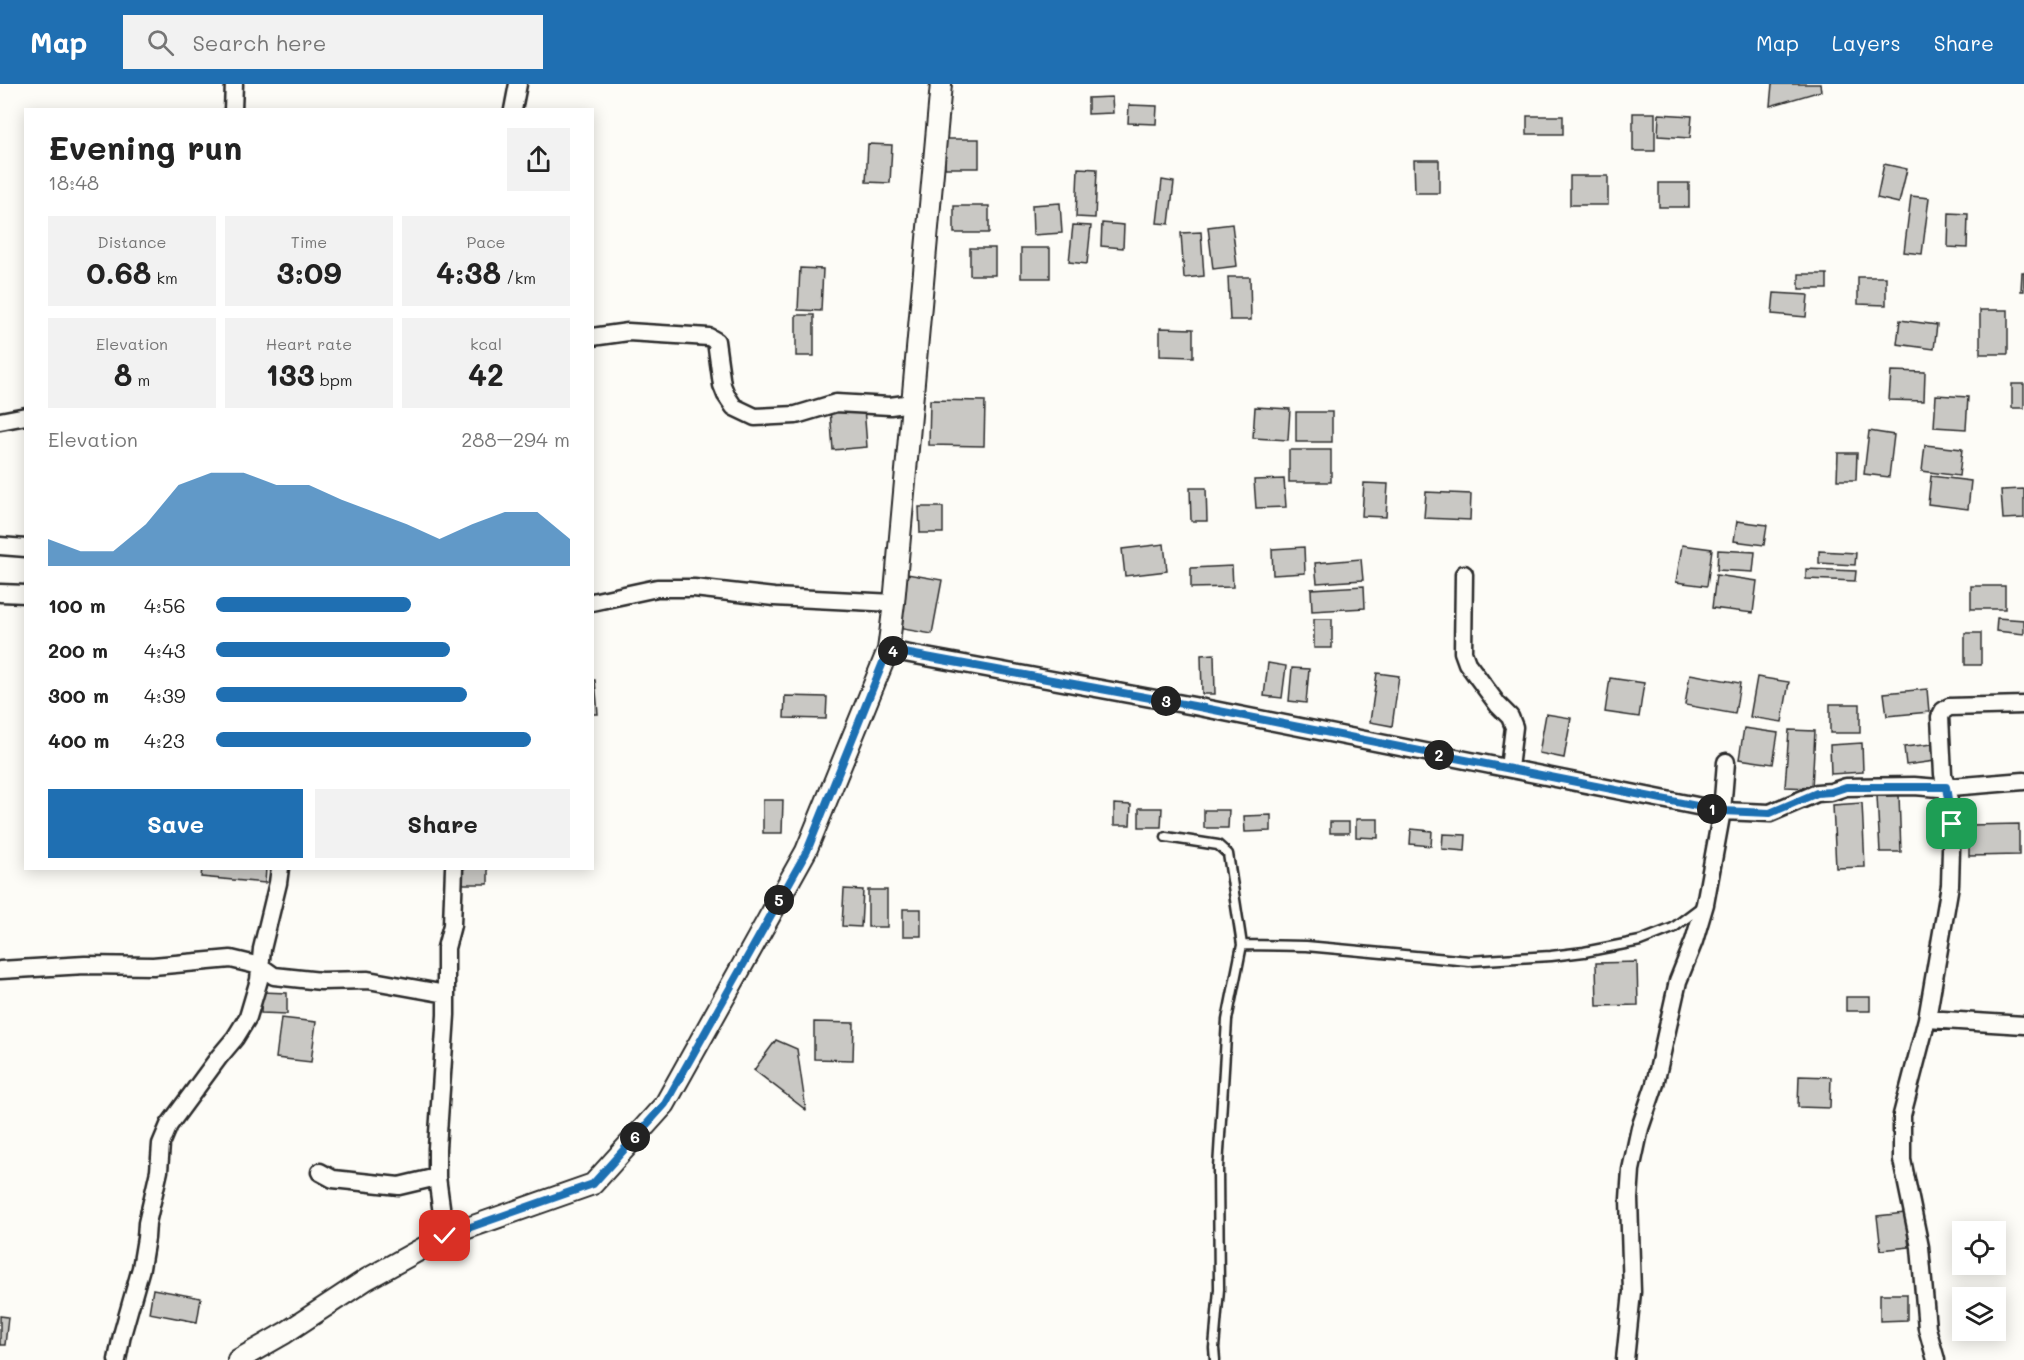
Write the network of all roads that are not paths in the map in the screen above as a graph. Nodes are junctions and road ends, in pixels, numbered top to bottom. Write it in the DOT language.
graph roads {
  1 [pos="234,84"];
  2 [pos="518,84"];
  3 [pos="941,84"];
  4 [pos="233,108"];
  5 [pos="513,108"];
  6 [pos="594,337"];
  7 [pos="912,404"];
  8 [pos="24,416"];
  9 [pos="0,421"];
  10 [pos="0,546"];
  11 [pos="24,548"];
  12 [pos="1464,574"];
  13 [pos="0,593"];
  14 [pos="24,594"];
  15 [pos="594,602"];
  16 [pos="894,603"];
  17 [pos="888,650"];
  18 [pos="2024,705"];
  19 [pos="1726,762"];
  20 [pos="1509,768"];
  21 [pos="2024,781"];
  22 [pos="1946,787"];
  23 [pos="1722,811"];
  24 [pos="1166,837"];
  25 [pos="280,870"];
  26 [pos="454,870"];
  27 [pos="1705,904"];
  28 [pos="1242,945"];
  29 [pos="260,966"];
  30 [pos="0,970"];
  31 [pos="447,994"];
  32 [pos="1928,1019"];
  33 [pos="2024,1025"];
  34 [pos="320,1172"];
  35 [pos="437,1177"];
  36 [pos="445,1236"];
  37 [pos="117,1360"];
  38 [pos="238,1360"];
  39 [pos="1215,1360"];
  40 [pos="1626,1360"];
  41 [pos="1936,1360"];
  1 -- 4 [label="street"];
  2 -- 5 [label="street"];
  3 -- 7 [label="street"];
  6 -- 7 [label="street"];
  7 -- 16 [label="street"];
  8 -- 9 [label="street"];
  10 -- 11 [label="street"];
  12 -- 20 [label="street"];
  13 -- 14 [label="street"];
  15 -- 16 [label="street"];
  16 -- 17 [label="street"];
  17 -- 20 [label="street"];
  17 -- 36 [label="street"];
  18 -- 22 [label="street"];
  19 -- 23 [label="street"];
  20 -- 23 [label="street"];
  21 -- 22 [label="street"];
  22 -- 23 [label="street"];
  22 -- 32 [label="street"];
  23 -- 27 [label="street"];
  24 -- 28 [label="lane"];
  25 -- 29 [label="street"];
  26 -- 31 [label="street"];
  27 -- 28 [label="lane"];
  27 -- 40 [label="street"];
  28 -- 39 [label="lane"];
  29 -- 30 [label="street"];
  29 -- 31 [label="street"];
  29 -- 37 [label="street"];
  31 -- 35 [label="street"];
  32 -- 33 [label="street"];
  32 -- 41 [label="street"];
  34 -- 35 [label="street"];
  35 -- 36 [label="street"];
  36 -- 38 [label="street"];
}
